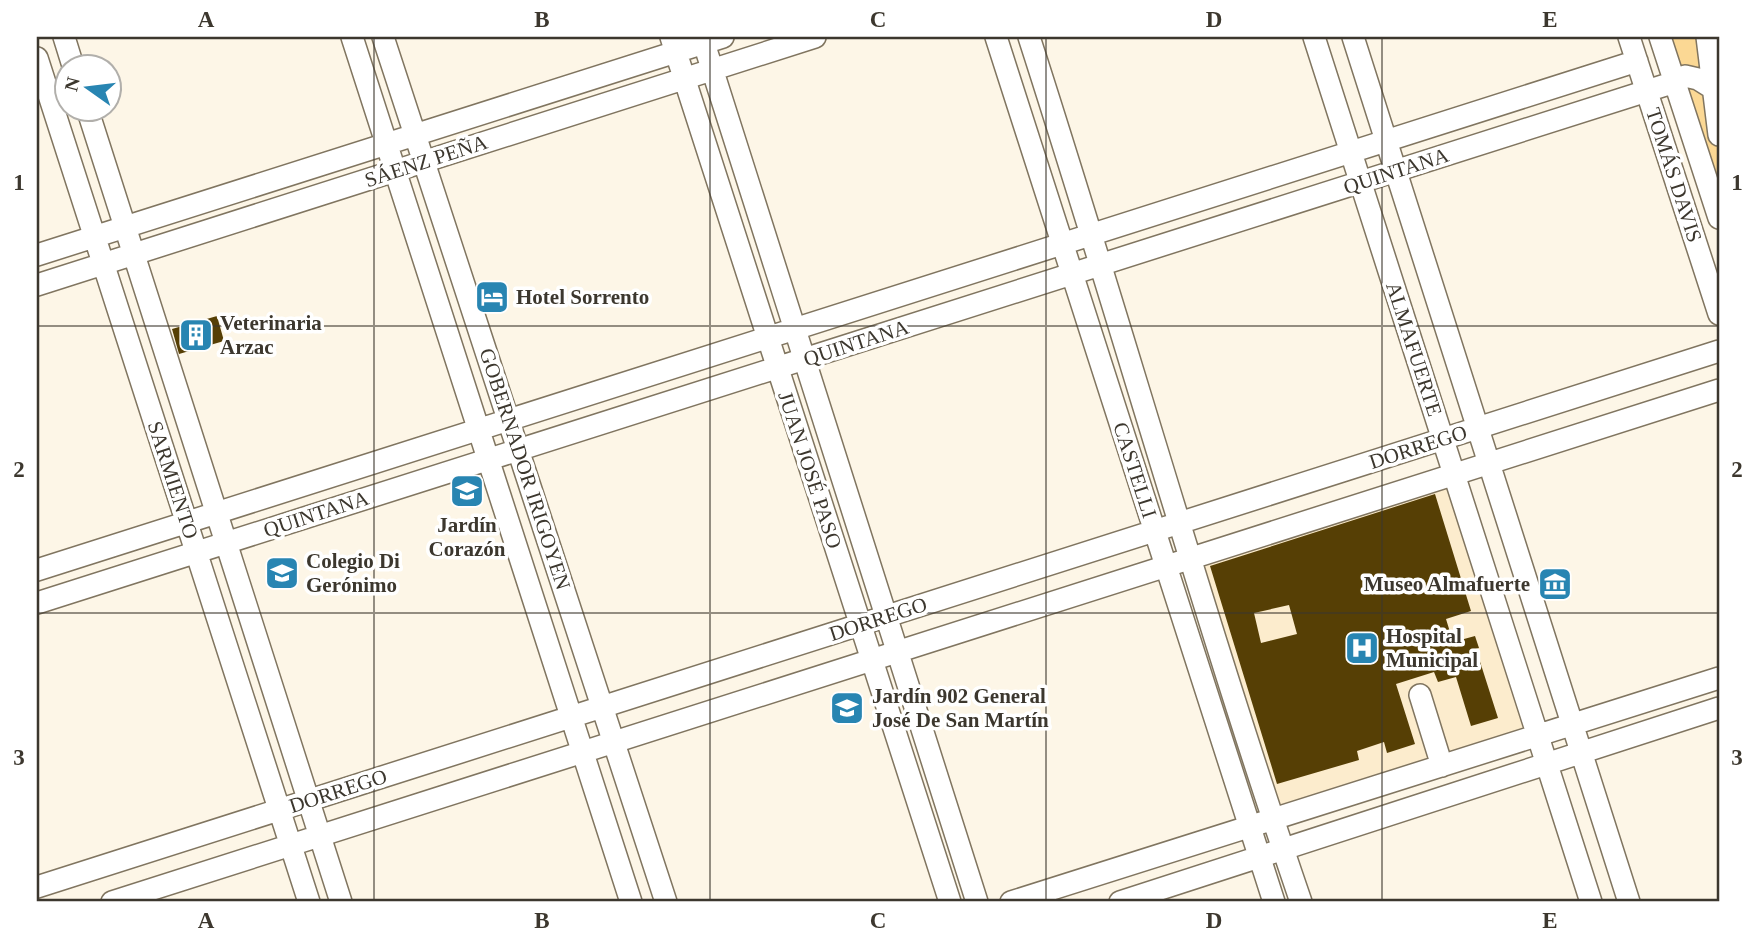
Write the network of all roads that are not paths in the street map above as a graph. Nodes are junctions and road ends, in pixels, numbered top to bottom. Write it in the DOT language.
graph roads {
  1 [pos="352,37"];
  2 [pos="383,37"];
  3 [pos="815,37"];
  4 [pos="996,37"];
  5 [pos="1029,37"];
  6 [pos="1314,37"];
  7 [pos="1353,37"];
  8 [pos="1629,37"];
  9 [pos="1660,37"];
  10 [pos="1707,37"];
  11 [pos="710,39"];
  12 [pos="674,44"];
  13 [pos="37,58"];
  14 [pos="1637,61"];
  15 [pos="713,69"];
  16 [pos="685,78"];
  17 [pos="1675,82"];
  18 [pos="1714,89"];
  19 [pos="1647,91"];
  20 [pos="91,122"];
  21 [pos="415,135"];
  22 [pos="1719,135"];
  23 [pos="1386,141"];
  24 [pos="386,144"];
  25 [pos="1351,152"];
  26 [pos="424,161"];
  27 [pos="395,171"];
  28 [pos="1395,171"];
  29 [pos="1360,182"];
  30 [pos="1719,218"];
  31 [pos="125,228"];
  32 [pos="1092,234"];
  33 [pos="95,237"];
  34 [pos="1062,243"];
  35 [pos="134,254"];
  36 [pos="37,256"];
  37 [pos="103,264"];
  38 [pos="1102,264"];
  39 [pos="1072,274"];
  40 [pos="37,285"];
  41 [pos="1719,314"];
  42 [pos="795,328"];
  43 [pos="768,337"];
  44 [pos="1719,351"];
  45 [pos="805,359"];
  46 [pos="778,368"];
  47 [pos="1719,390"];
  48 [pos="508,420"];
  49 [pos="1478,428"];
  50 [pos="478,429"];
  51 [pos="1443,439"];
  52 [pos="518,450"];
  53 [pos="488,459"];
  54 [pos="1489,464"];
  55 [pos="1454,475"];
  56 [pos="216,513"];
  57 [pos="187,522"];
  58 [pos="1178,524"];
  59 [pos="1154,531"];
  60 [pos="226,543"];
  61 [pos="196,552"];
  62 [pos="1189,558"];
  63 [pos="1165,567"];
  64 [pos="37,570"];
  65 [pos="37,603"];
  66 [pos="887,616"];
  67 [pos="860,625"];
  68 [pos="899,652"];
  69 [pos="872,660"];
  70 [pos="1719,678"];
  71 [pos="1420,695"];
  72 [pos="602,707"];
  73 [pos="1719,708"];
  74 [pos="571,716"];
  75 [pos="1573,726"];
  76 [pos="1538,737"];
  77 [pos="614,743"];
  78 [pos="583,752"];
  79 [pos="1581,754"];
  80 [pos="1547,765"];
  81 [pos="1442,766"];
  82 [pos="308,800"];
  83 [pos="279,810"];
  84 [pos="1273,817"];
  85 [pos="1251,825"];
  86 [pos="320,836"];
  87 [pos="291,845"];
  88 [pos="1283,849"];
  89 [pos="1260,858"];
  90 [pos="37,887"];
  91 [pos="112,902"];
  92 [pos="309,902"];
  93 [pos="341,902"];
  94 [pos="631,902"];
  95 [pos="666,902"];
  96 [pos="950,902"];
  97 [pos="978,902"];
  98 [pos="1011,902"];
  99 [pos="1120,902"];
  100 [pos="1274,902"];
  101 [pos="1301,902"];
  102 [pos="1591,902"];
  103 [pos="1629,902"];
  1 -- 24 [label="street, GOBERNADOR IRIGOYEN"];
  2 -- 21 [label="street, GOBERNADOR IRIGOYEN"];
  3 -- 15 [label="street, SÁENZ PEÑA"];
  4 -- 34 [label="street, CASTELLI"];
  5 -- 32 [label="street, CASTELLI"];
  6 -- 25 [label="street, ALMAFUERTE"];
  7 -- 23 [label="street, ALMAFUERTE"];
  8 -- 14 [label="street, TOMÁS DAVIS"];
  9 -- 17 [label="street, TOMÁS DAVIS"];
  10 -- 18 [label="street"];
  11 -- 12 [label="street, SÁENZ PEÑA"];
  11 -- 15 [label="street, JUAN JOSÉ PASO"];
  12 -- 16 [label="street, JUAN JOSÉ PASO"];
  12 -- 21 [label="street, SÁENZ PEÑA"];
  13 -- 33 [label="street, SARMIENTO"];
  14 -- 19 [label="street, TOMÁS DAVIS"];
  14 -- 23 [label="street, QUINTANA"];
  15 -- 16 [label="street, SÁENZ PEÑA"];
  15 -- 42 [label="street, JUAN JOSÉ PASO"];
  16 -- 26 [label="street, SÁENZ PEÑA"];
  16 -- 43 [label="street, JUAN JOSÉ PASO"];
  17 -- 18 [label="street"];
  17 -- 19 [label="street, QUINTANA"];
  17 -- 30 [label="street, TOMÁS DAVIS"];
  18 -- 22 [label="street"];
  19 -- 28 [label="street, QUINTANA"];
  19 -- 41 [label="street, TOMÁS DAVIS"];
  20 -- 31 [label="street, SARMIENTO"];
  21 -- 24 [label="street, SÁENZ PEÑA"];
  21 -- 26 [label="street, GOBERNADOR IRIGOYEN"];
  23 -- 25 [label="street, QUINTANA"];
  23 -- 28 [label="street, ALMAFUERTE"];
  24 -- 27 [label="street, GOBERNADOR IRIGOYEN"];
  24 -- 31 [label="street, SÁENZ PEÑA"];
  25 -- 29 [label="street, ALMAFUERTE"];
  25 -- 32 [label="street, QUINTANA"];
  26 -- 27 [label="street, SÁENZ PEÑA"];
  26 -- 48 [label="street, GOBERNADOR IRIGOYEN"];
  27 -- 35 [label="street, SÁENZ PEÑA"];
  27 -- 50 [label="street, GOBERNADOR IRIGOYEN"];
  28 -- 29 [label="street, QUINTANA"];
  28 -- 49 [label="street, ALMAFUERTE"];
  29 -- 38 [label="street, QUINTANA"];
  29 -- 51 [label="street, ALMAFUERTE"];
  31 -- 33 [label="street, SÁENZ PEÑA"];
  31 -- 35 [label="street, SARMIENTO"];
  32 -- 34 [label="street, QUINTANA"];
  32 -- 38 [label="street, CASTELLI"];
  33 -- 36 [label="street, SÁENZ PEÑA"];
  33 -- 37 [label="street, SARMIENTO"];
  34 -- 39 [label="street, CASTELLI"];
  34 -- 42 [label="street, QUINTANA"];
  35 -- 37 [label="street, SÁENZ PEÑA"];
  35 -- 56 [label="street, SARMIENTO"];
  37 -- 40 [label="street, SÁENZ PEÑA"];
  37 -- 57 [label="street, SARMIENTO"];
  38 -- 39 [label="street, QUINTANA"];
  38 -- 58 [label="street, CASTELLI"];
  39 -- 45 [label="street, QUINTANA"];
  39 -- 59 [label="street, CASTELLI"];
  42 -- 43 [label="street, QUINTANA"];
  42 -- 45 [label="street, JUAN JOSÉ PASO"];
  43 -- 46 [label="street, JUAN JOSÉ PASO"];
  43 -- 48 [label="street, QUINTANA"];
  44 -- 49 [label="street, DORREGO"];
  45 -- 46 [label="street, QUINTANA"];
  45 -- 66 [label="street, JUAN JOSÉ PASO"];
  46 -- 52 [label="street, QUINTANA"];
  46 -- 67 [label="street, JUAN JOSÉ PASO"];
  47 -- 54 [label="street, DORREGO"];
  48 -- 50 [label="street, QUINTANA"];
  48 -- 52 [label="street, GOBERNADOR IRIGOYEN"];
  49 -- 51 [label="street, DORREGO"];
  49 -- 54 [label="street, ALMAFUERTE"];
  50 -- 53 [label="street, GOBERNADOR IRIGOYEN"];
  50 -- 56 [label="street, QUINTANA"];
  51 -- 55 [label="street, ALMAFUERTE"];
  51 -- 58 [label="street, DORREGO"];
  52 -- 53 [label="street, QUINTANA"];
  52 -- 72 [label="street, GOBERNADOR IRIGOYEN"];
  53 -- 60 [label="street, QUINTANA"];
  53 -- 74 [label="street, GOBERNADOR IRIGOYEN"];
  54 -- 55 [label="street, DORREGO"];
  54 -- 75 [label="street, ALMAFUERTE"];
  55 -- 62 [label="street, DORREGO"];
  55 -- 76 [label="street, ALMAFUERTE"];
  56 -- 57 [label="street, QUINTANA"];
  56 -- 60 [label="street, SARMIENTO"];
  57 -- 61 [label="street, SARMIENTO"];
  57 -- 64 [label="street, QUINTANA"];
  58 -- 59 [label="street, DORREGO"];
  58 -- 62 [label="street, CASTELLI"];
  59 -- 63 [label="street, CASTELLI"];
  59 -- 66 [label="street, DORREGO"];
  60 -- 61 [label="street, QUINTANA"];
  60 -- 82 [label="street, SARMIENTO"];
  61 -- 65 [label="street, QUINTANA"];
  61 -- 83 [label="street, SARMIENTO"];
  62 -- 63 [label="street, DORREGO"];
  62 -- 84 [label="street, CASTELLI"];
  63 -- 68 [label="street, DORREGO"];
  63 -- 85 [label="street, CASTELLI"];
  66 -- 67 [label="street, DORREGO"];
  66 -- 68 [label="street, JUAN JOSÉ PASO"];
  67 -- 69 [label="street, JUAN JOSÉ PASO"];
  67 -- 72 [label="street, DORREGO"];
  68 -- 69 [label="street, DORREGO"];
  68 -- 97 [label="street, JUAN JOSÉ PASO"];
  69 -- 77 [label="street, DORREGO"];
  69 -- 96 [label="street, JUAN JOSÉ PASO"];
  70 -- 75 [label="street"];
  71 -- 81 [label="street"];
  72 -- 74 [label="street, DORREGO"];
  72 -- 77 [label="street, GOBERNADOR IRIGOYEN"];
  73 -- 79 [label="street"];
  74 -- 78 [label="street, GOBERNADOR IRIGOYEN"];
  74 -- 82 [label="street, DORREGO"];
  75 -- 76 [label="street"];
  75 -- 79 [label="street, ALMAFUERTE"];
  76 -- 80 [label="street, ALMAFUERTE"];
  76 -- 81 [label="street"];
  77 -- 78 [label="street, DORREGO"];
  77 -- 95 [label="street, GOBERNADOR IRIGOYEN"];
  78 -- 86 [label="street, DORREGO"];
  78 -- 94 [label="street, GOBERNADOR IRIGOYEN"];
  79 -- 80 [label="street"];
  79 -- 103 [label="street, ALMAFUERTE"];
  80 -- 88 [label="street"];
  80 -- 102 [label="street, ALMAFUERTE"];
  81 -- 84 [label="street"];
  82 -- 83 [label="street, DORREGO"];
  82 -- 86 [label="street, SARMIENTO"];
  83 -- 87 [label="street, SARMIENTO"];
  83 -- 90 [label="street, DORREGO"];
  84 -- 85 [label="street"];
  84 -- 88 [label="street, CASTELLI"];
  85 -- 89 [label="street, CASTELLI"];
  85 -- 98 [label="street"];
  86 -- 87 [label="street, DORREGO"];
  86 -- 93 [label="street, SARMIENTO"];
  87 -- 91 [label="street, DORREGO"];
  87 -- 92 [label="street, SARMIENTO"];
  88 -- 89 [label="street"];
  88 -- 101 [label="street, CASTELLI"];
  89 -- 99 [label="street"];
  89 -- 100 [label="street, CASTELLI"];
}
